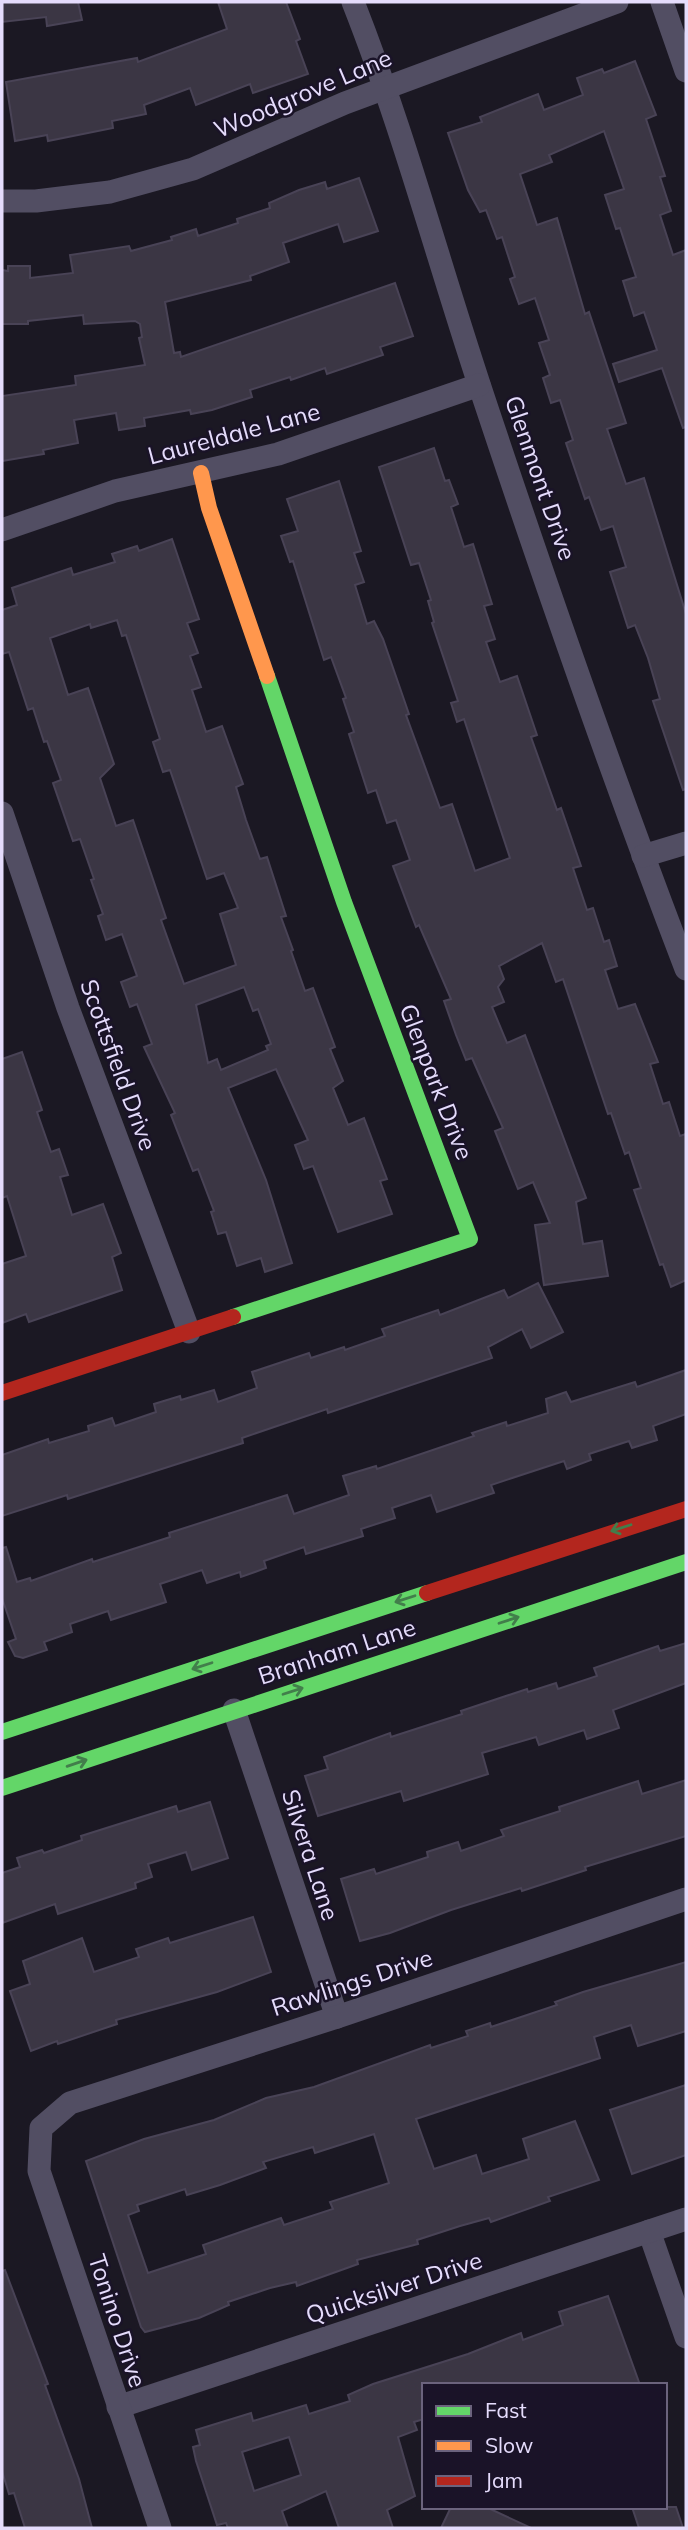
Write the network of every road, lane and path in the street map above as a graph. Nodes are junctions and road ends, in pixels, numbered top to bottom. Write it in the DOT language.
graph roads {
  1 [pos="353,2"];
  2 [pos="617,2"];
  3 [pos="662,2"];
  4 [pos="686,71"];
  5 [pos="385,89"];
  6 [pos="2,201"];
  7 [pos="479,385"];
  8 [pos="201,473"];
  9 [pos="2,530"];
  10 [pos="2,813"];
  11 [pos="686,843"];
  12 [pos="643,856"];
  13 [pos="686,969"];
  14 [pos="189,1332"];
  15 [pos="2,1393"];
  16 [pos="686,1509"];
  17 [pos="686,1562"];
  18 [pos="234,1710"];
  19 [pos="2,1732"];
  20 [pos="8,1782"];
  21 [pos="686,1899"];
  22 [pos="337,2017"];
  23 [pos="41,2128"];
  24 [pos="686,2219"];
  25 [pos="649,2231"];
  26 [pos="686,2337"];
  27 [pos="118,2407"];
  28 [pos="160,2528"];
  1 -- 5 [label="street, Glenmont Drive"];
  2 -- 5 [label="street, Woodgrove Lane"];
  3 -- 4 [label="street"];
  5 -- 6 [label="street, Woodgrove Lane"];
  5 -- 7 [label="street, Glenmont Drive"];
  7 -- 8 [label="street, Laureldale Lane"];
  7 -- 12 [label="street, Glenmont Drive"];
  8 -- 9 [label="street, Laureldale Lane"];
  8 -- 14 [label="main road, Glenpark Drive"];
  10 -- 14 [label="street, Scottsfield Drive"];
  11 -- 12 [label="street"];
  12 -- 13 [label="street, Glenmont Drive"];
  14 -- 15 [label="main road, Glenpark Drive"];
  16 -- 19 [label="main road, Branham Lane, one-way"];
  18 -- 17 [label="main road, Branham Lane, one-way"];
  20 -- 18 [label="main road, Branham Lane, one-way"];
  18 -- 22 [label="street, Silvera Lane"];
  21 -- 22 [label="street, Rawlings Drive"];
  22 -- 23 [label="street, Rawlings Drive"];
  23 -- 27 [label="street, Tonino Drive"];
  24 -- 25 [label="street, Quicksilver Drive"];
  25 -- 26 [label="street"];
  25 -- 27 [label="street, Quicksilver Drive"];
  27 -- 28 [label="street, Tonino Drive"];
}
